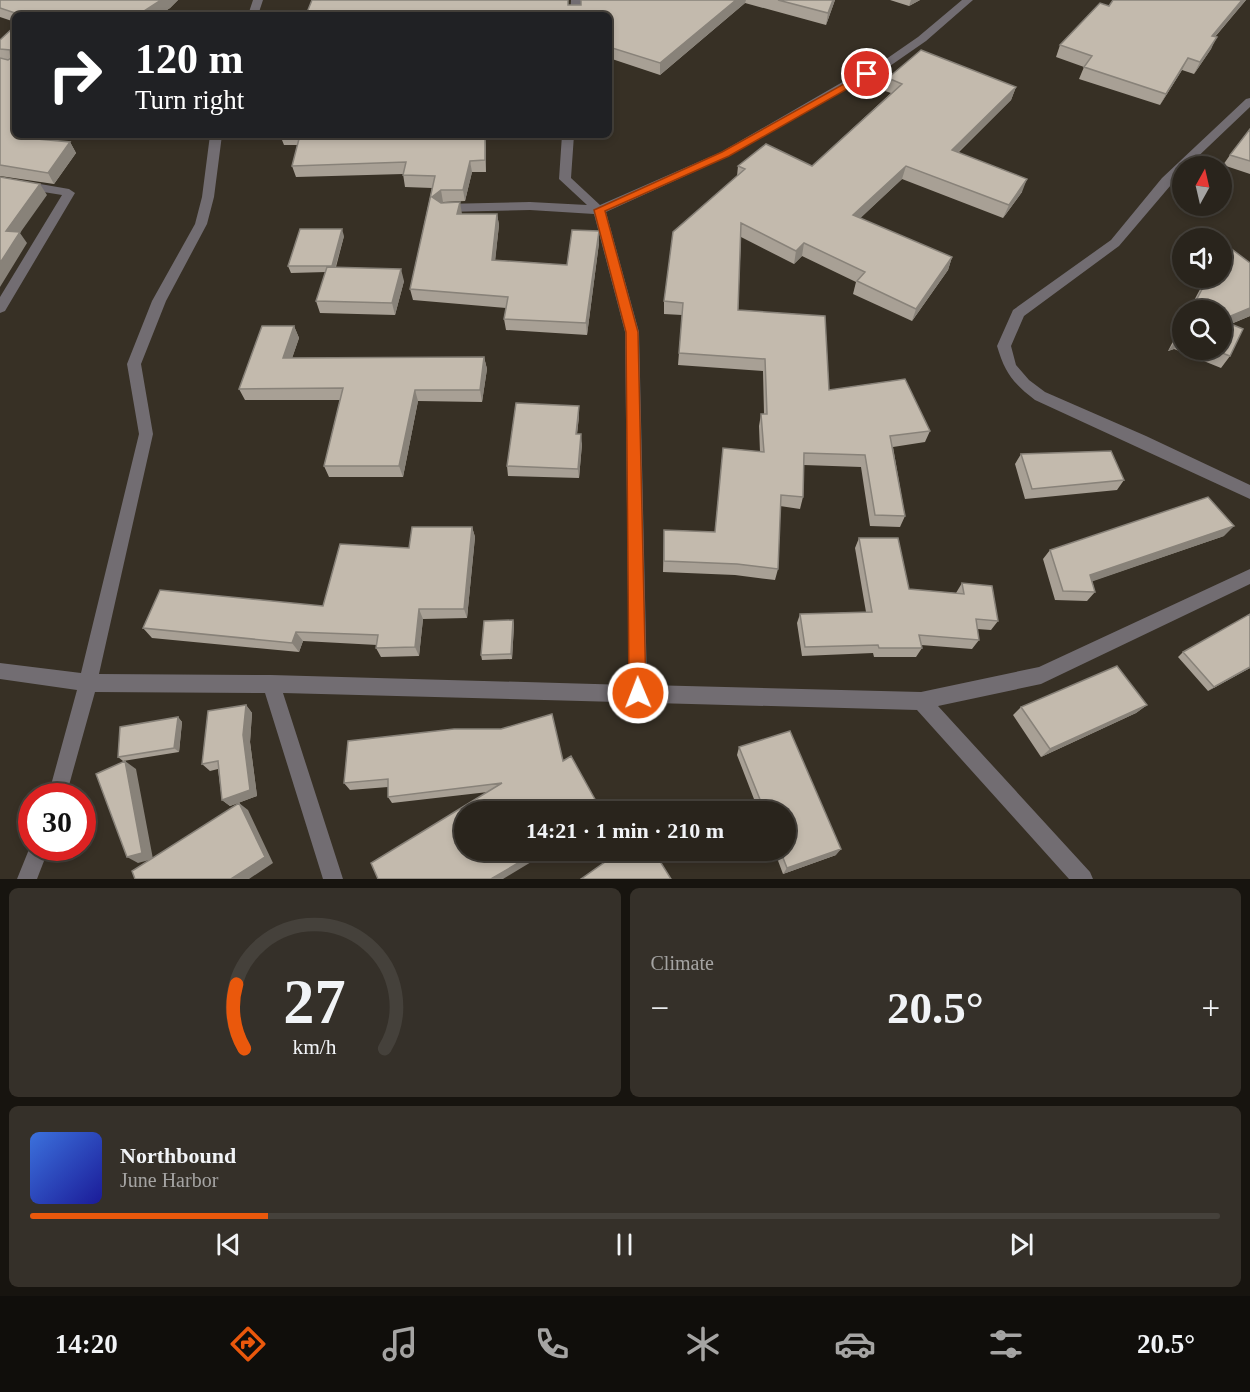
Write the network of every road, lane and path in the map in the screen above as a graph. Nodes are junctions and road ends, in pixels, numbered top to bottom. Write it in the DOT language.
graph roads {
  1 [pos="967,0"];
  2 [pos="1250,101"];
  3 [pos="216,138"];
  4 [pos="568,138"];
  5 [pos="0,181"];
  6 [pos="443,208"];
  7 [pos="599,210"];
  8 [pos="0,308"];
  9 [pos="1250,492"];
  10 [pos="1250,576"];
  11 [pos="0,670"];
  12 [pos="88,683"];
  13 [pos="271,684"];
  14 [pos="638,693"];
  15 [pos="921,701"];
  16 [pos="61,783"];
  17 [pos="34,861"];
  18 [pos="27,879"];
  19 [pos="333,879"];
  20 [pos="1083,879"];
  1 -- 7 [label="street"];
  2 -- 9 [label="street"];
  3 -- 12 [label="street"];
  4 -- 7 [label="street"];
  5 -- 8 [label="street"];
  6 -- 7 [label="street"];
  7 -- 14 [label="street"];
  10 -- 15 [label="street"];
  11 -- 12 [label="street"];
  12 -- 13 [label="street"];
  12 -- 16 [label="street"];
  13 -- 14 [label="street"];
  13 -- 19 [label="street"];
  14 -- 15 [label="street"];
  15 -- 20 [label="street"];
  17 -- 18 [label="street"];
}
